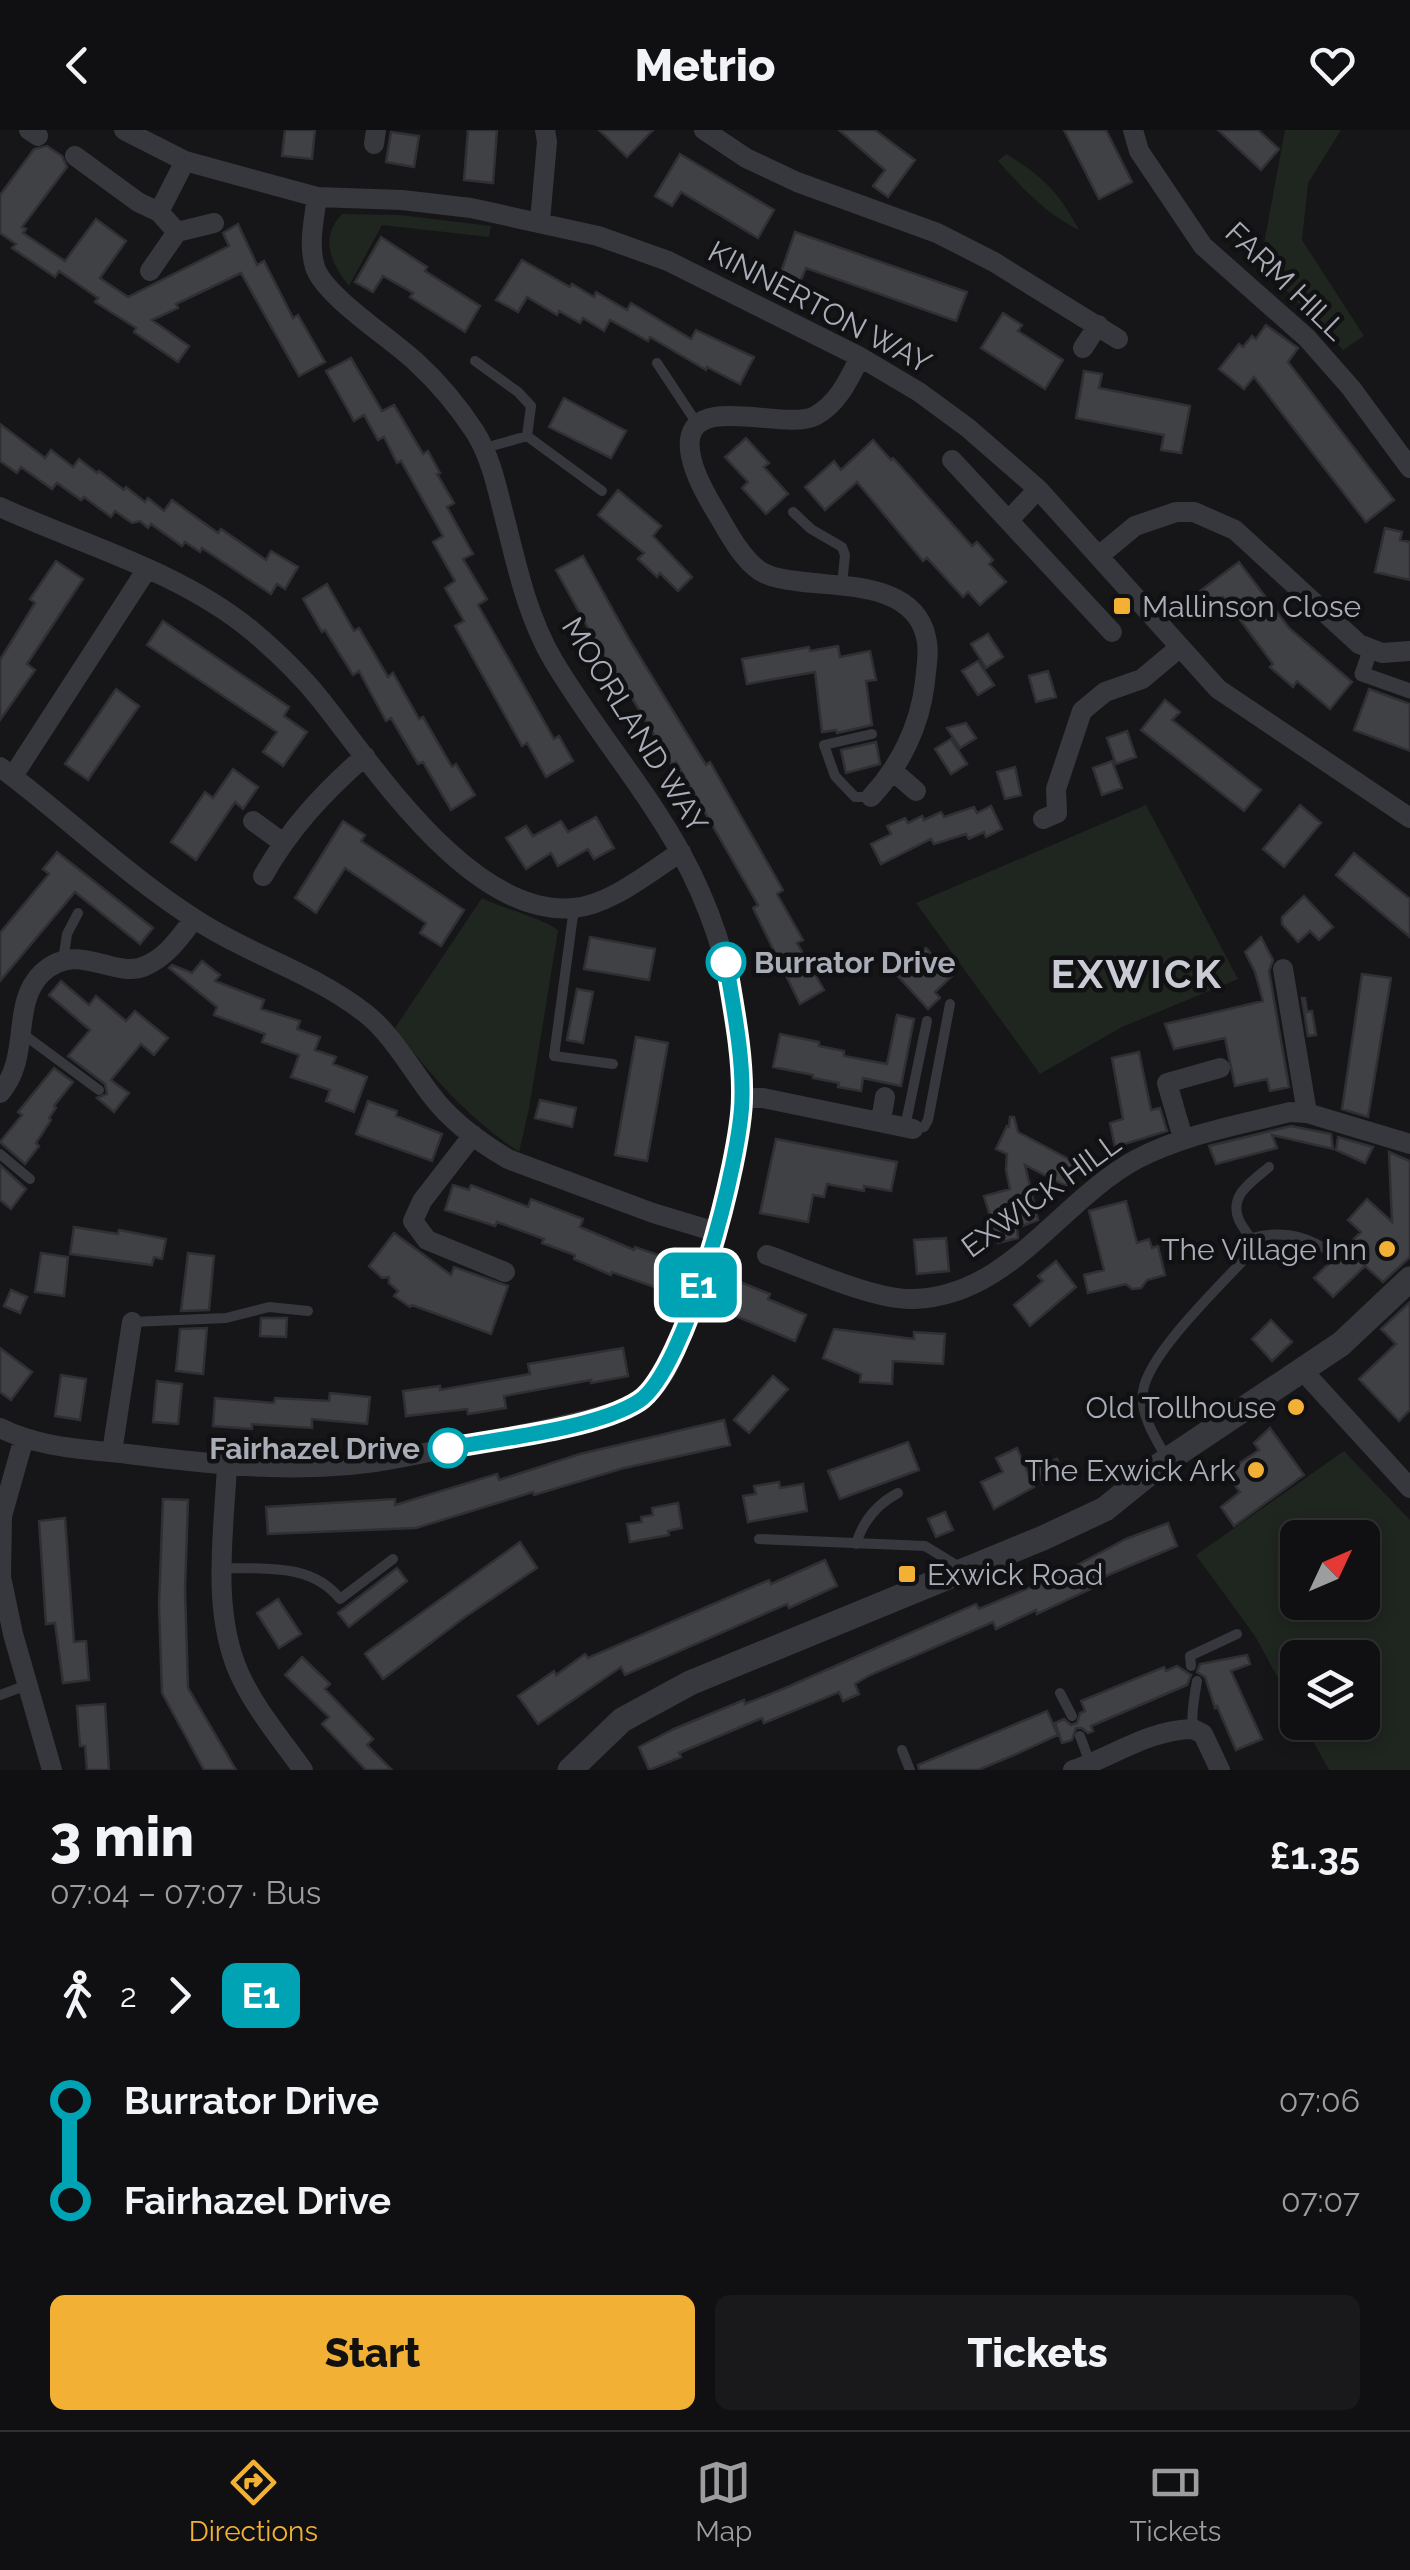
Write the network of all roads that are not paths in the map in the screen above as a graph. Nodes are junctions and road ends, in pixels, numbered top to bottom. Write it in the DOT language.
graph roads {
  1 [pos="124,130"];
  2 [pos="545,130"];
  3 [pos="704,130"];
  4 [pos="1133,130"];
  5 [pos="75,156"];
  6 [pos="186,162"];
  7 [pos="317,197"];
  8 [pos="159,212"];
  9 [pos="540,220"];
  10 [pos="214,223"];
  11 [pos="176,232"];
  12 [pos="150,272"];
  13 [pos="1098,325"];
  14 [pos="1118,339"];
  15 [pos="1083,348"];
  16 [pos="860,357"];
  17 [pos="474,361"];
  18 [pos="657,363"];
  19 [pos="698,426"];
  20 [pos="528,436"];
  21 [pos="485,448"];
  22 [pos="952,460"];
  23 [pos="1410,468"];
  24 [pos="1038,489"];
  25 [pos="602,491"];
  26 [pos="0,507"];
  27 [pos="792,512"];
  28 [pos="1009,520"];
  29 [pos="1100,555"];
  30 [pos="147,569"];
  31 [pos="842,586"];
  32 [pos="1112,632"];
  33 [pos="1179,648"];
  34 [pos="1370,650"];
  35 [pos="1410,651"];
  36 [pos="1410,691"];
  37 [pos="872,734"];
  38 [pos="365,756"];
  39 [pos="6,772"];
  40 [pos="894,772"];
  41 [pos="916,791"];
  42 [pos="871,797"];
  43 [pos="1058,818"];
  44 [pos="1410,818"];
  45 [pos="254,821"];
  46 [pos="282,842"];
  47 [pos="681,852"];
  48 [pos="263,876"];
  49 [pos="574,908"];
  50 [pos="78,912"];
  51 [pos="194,919"];
  52 [pos="63,961"];
  53 [pos="1283,969"];
  54 [pos="950,1004"];
  55 [pos="927,1021"];
  56 [pos="23,1034"];
  57 [pos="612,1064"];
  58 [pos="1220,1068"];
  59 [pos="98,1090"];
  60 [pos="0,1093"];
  61 [pos="886,1096"];
  62 [pos="742,1098"];
  63 [pos="1307,1113"];
  64 [pos="881,1120"];
  65 [pos="909,1128"];
  66 [pos="473,1134"];
  67 [pos="1183,1138"];
  68 [pos="1410,1144"];
  69 [pos="0,1154"];
  70 [pos="1269,1167"];
  71 [pos="30,1179"];
  72 [pos="716,1232"];
  73 [pos="1252,1238"];
  74 [pos="1324,1248"];
  75 [pos="767,1255"];
  76 [pos="505,1272"];
  77 [pos="1410,1280"];
  78 [pos="308,1311"];
  79 [pos="132,1322"];
  80 [pos="1304,1371"];
  81 [pos="0,1428"];
  82 [pos="24,1438"];
  83 [pos="112,1452"];
  84 [pos="1167,1460"];
  85 [pos="228,1465"];
  86 [pos="1410,1488"];
  87 [pos="898,1493"];
  88 [pos="759,1539"];
  89 [pos="856,1544"];
  90 [pos="393,1558"];
  91 [pos="223,1568"];
  92 [pos="965,1570"];
  93 [pos="1236,1634"];
  94 [pos="1191,1666"];
  95 [pos="1197,1681"];
  96 [pos="29,1684"];
  97 [pos="1060,1693"];
  98 [pos="0,1695"];
  99 [pos="1072,1716"];
  100 [pos="1193,1729"];
  101 [pos="1080,1736"];
  102 [pos="902,1750"];
  103 [pos="1082,1767"];
  104 [pos="52,1770"];
  105 [pos="303,1770"];
  106 [pos="570,1770"];
  107 [pos="910,1770"];
  108 [pos="1220,1770"];
  1 -- 6 [label="street, KINNERTON WAY"];
  2 -- 9 [label="street"];
  3 -- 13 [label="street"];
  4 -- 23 [label="street, FARM HILL"];
  5 -- 8 [label="street"];
  6 -- 7 [label="street, KINNERTON WAY"];
  6 -- 8 [label="street"];
  7 -- 9 [label="street, KINNERTON WAY"];
  7 -- 21 [label="street, MOORLAND WAY"];
  8 -- 11 [label="street"];
  9 -- 16 [label="street, KINNERTON WAY"];
  10 -- 11 [label="street"];
  11 -- 12 [label="street"];
  13 -- 14 [label="street"];
  13 -- 15 [label="street"];
  16 -- 19 [label="street"];
  16 -- 24 [label="street, KINNERTON WAY"];
  17 -- 20 [label="lane"];
  18 -- 19 [label="lane"];
  19 -- 31 [label="street"];
  20 -- 21 [label="lane"];
  20 -- 25 [label="lane"];
  21 -- 47 [label="street, MOORLAND WAY"];
  22 -- 28 [label="street"];
  24 -- 28 [label="street"];
  24 -- 29 [label="street, KINNERTON WAY"];
  26 -- 30 [label="street"];
  27 -- 31 [label="lane"];
  28 -- 32 [label="street"];
  29 -- 33 [label="street, KINNERTON WAY"];
  29 -- 34 [label="street"];
  30 -- 38 [label="street"];
  30 -- 39 [label="street"];
  31 -- 40 [label="street"];
  33 -- 43 [label="street"];
  33 -- 44 [label="street, KINNERTON WAY"];
  34 -- 35 [label="street"];
  34 -- 36 [label="street"];
  37 -- 42 [label="lane"];
  38 -- 46 [label="street"];
  38 -- 49 [label="street"];
  39 -- 51 [label="street"];
  40 -- 41 [label="street"];
  40 -- 42 [label="street"];
  45 -- 46 [label="street"];
  46 -- 48 [label="street"];
  47 -- 49 [label="street"];
  47 -- 62 [label="street, MOORLAND WAY"];
  49 -- 57 [label="lane"];
  50 -- 52 [label="lane"];
  51 -- 52 [label="street"];
  51 -- 66 [label="street"];
  52 -- 56 [label="street"];
  53 -- 63 [label="street"];
  54 -- 65 [label="lane"];
  55 -- 65 [label="lane"];
  56 -- 59 [label="lane"];
  56 -- 60 [label="street"];
  58 -- 67 [label="street"];
  61 -- 64 [label="street"];
  62 -- 64 [label="street"];
  62 -- 72 [label="street, MOORLAND WAY"];
  63 -- 67 [label="street, EXWICK HILL"];
  63 -- 68 [label="street, EXWICK HILL"];
  64 -- 65 [label="street"];
  66 -- 72 [label="street"];
  66 -- 76 [label="street"];
  67 -- 75 [label="street, EXWICK HILL"];
  69 -- 71 [label="lane"];
  70 -- 73 [label="lane"];
  72 -- 85 [label="street, MOORLAND WAY"];
  73 -- 74 [label="lane"];
  73 -- 84 [label="lane"];
  77 -- 80 [label="street"];
  78 -- 79 [label="lane"];
  79 -- 83 [label="street"];
  80 -- 84 [label="street"];
  80 -- 86 [label="street"];
  81 -- 82 [label="street, MOORLAND WAY"];
  82 -- 83 [label="street, MOORLAND WAY"];
  82 -- 96 [label="street"];
  83 -- 85 [label="street, MOORLAND WAY"];
  84 -- 92 [label="street"];
  85 -- 91 [label="street"];
  87 -- 89 [label="lane"];
  88 -- 89 [label="lane"];
  89 -- 92 [label="lane"];
  90 -- 91 [label="lane"];
  91 -- 105 [label="street"];
  92 -- 106 [label="street"];
  93 -- 94 [label="lane"];
  95 -- 100 [label="lane"];
  96 -- 98 [label="lane"];
  96 -- 104 [label="street"];
  97 -- 99 [label="lane"];
  100 -- 103 [label="street"];
  100 -- 108 [label="street"];
  101 -- 103 [label="lane"];
  102 -- 107 [label="lane"];
}
